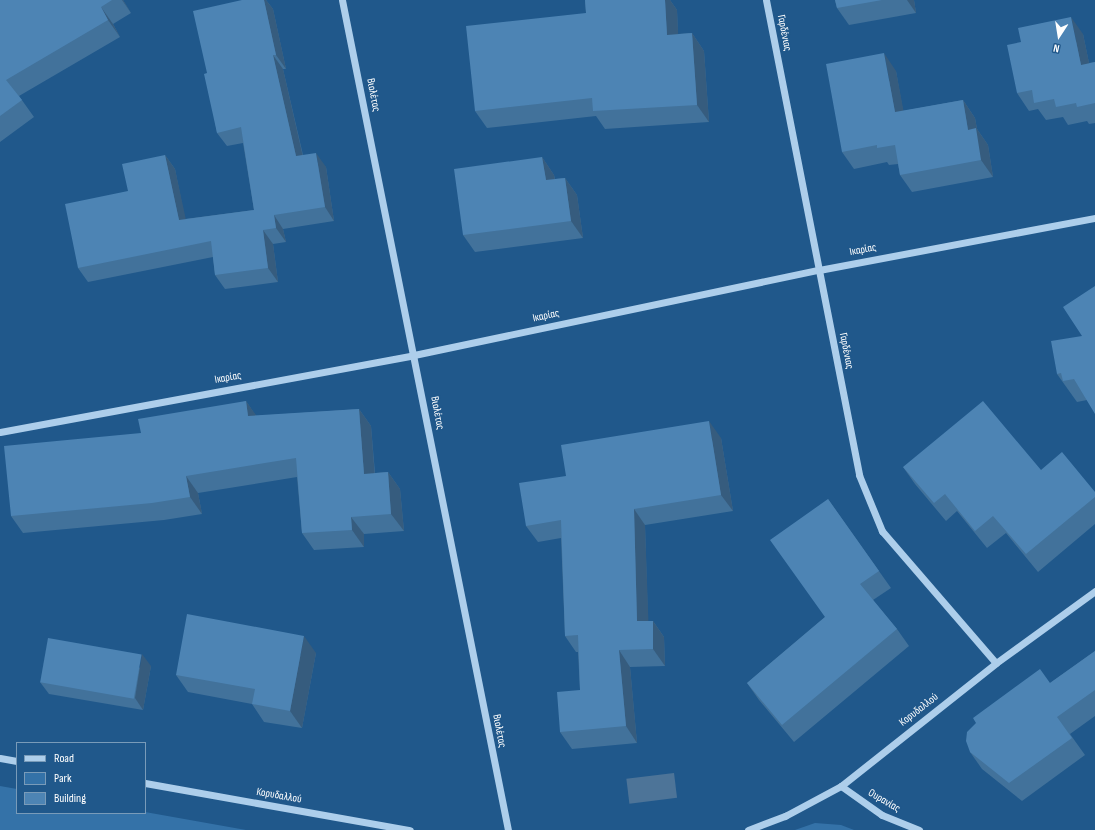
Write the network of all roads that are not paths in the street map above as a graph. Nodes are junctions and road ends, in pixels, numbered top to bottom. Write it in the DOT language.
graph roads {
  1 [pos="342,0"];
  2 [pos="766,0"];
  3 [pos="1095,218"];
  4 [pos="819,270"];
  5 [pos="414,355"];
  6 [pos="0,432"];
  7 [pos="1095,591"];
  8 [pos="996,663"];
  9 [pos="0,758"];
  10 [pos="16,761"];
  11 [pos="146,783"];
  12 [pos="841,786"];
  13 [pos="410,830"];
  14 [pos="508,830"];
  15 [pos="748,830"];
  16 [pos="920,830"];
  1 -- 5 [label="street, Βιολέτας"];
  2 -- 4 [label="street, Γαρδένιας"];
  3 -- 4 [label="street, Ικαρίας"];
  4 -- 5 [label="street, Ικαρίας"];
  4 -- 8 [label="street, Γαρδένιας"];
  5 -- 6 [label="street, Ικαρίας"];
  5 -- 14 [label="street, Βιολέτας"];
  7 -- 8 [label="street, Κορυδαλλού"];
  8 -- 12 [label="street, Κορυδαλλού"];
  9 -- 10 [label="street"];
  11 -- 13 [label="street, Κορυδαλλού"];
  12 -- 15 [label="street, Κορυδαλλού"];
  12 -- 16 [label="street, Ουρανίας"];
}
